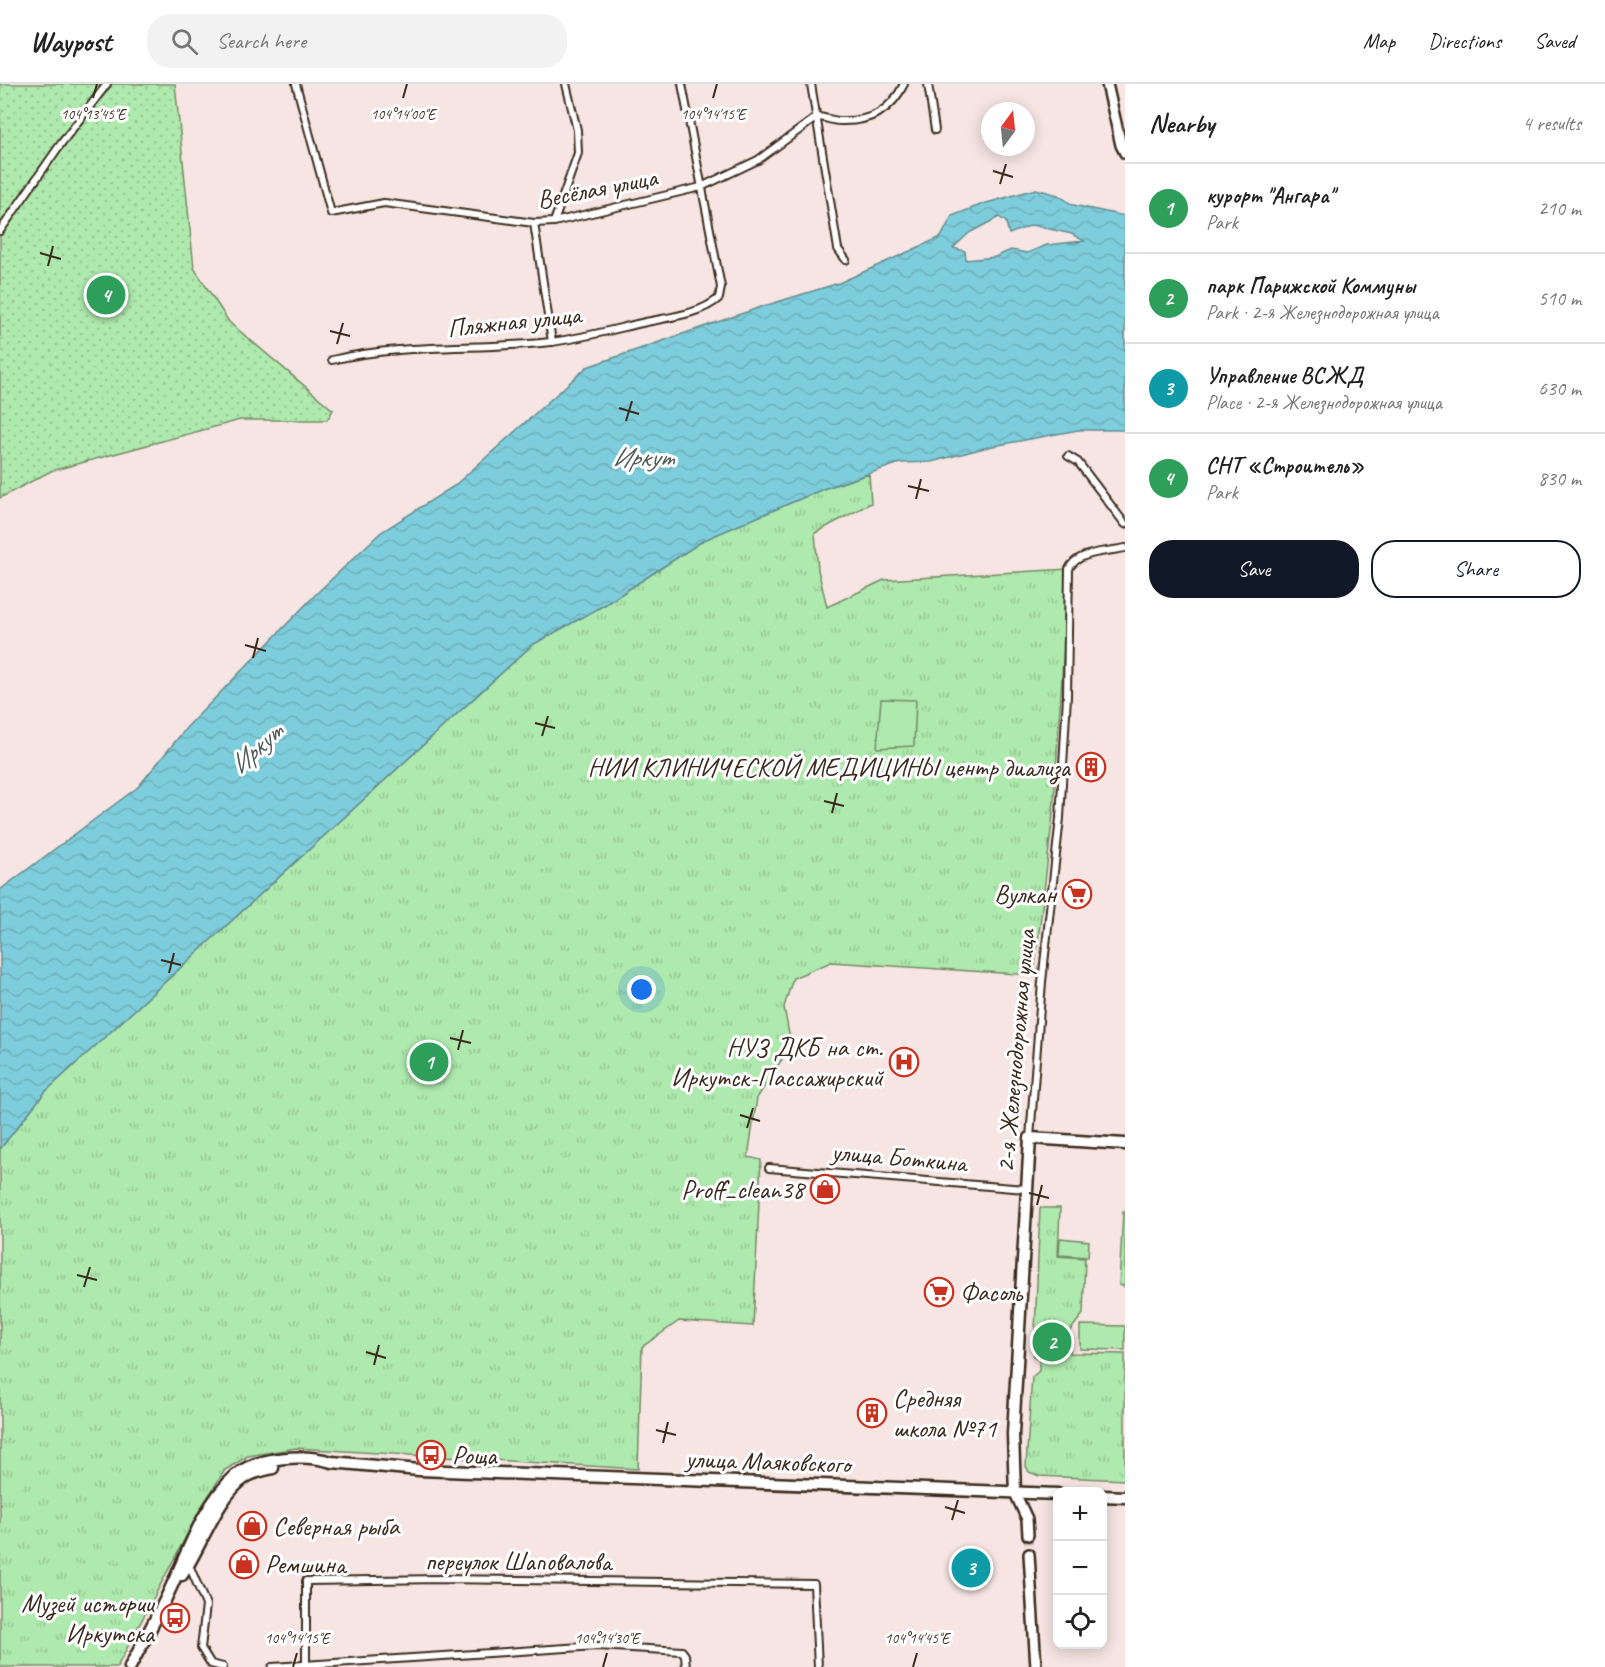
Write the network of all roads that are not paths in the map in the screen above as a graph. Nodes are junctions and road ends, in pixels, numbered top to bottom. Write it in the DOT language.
graph roads {
  1 [pos="107,84"];
  2 [pos="297,84"];
  3 [pos="566,84"];
  4 [pos="682,84"];
  5 [pos="811,84"];
  6 [pos="904,84"];
  7 [pos="928,84"];
  8 [pos="1107,84"];
  9 [pos="817,117"];
  10 [pos="935,130"];
  11 [pos="1125,153"];
  12 [pos="701,187"];
  13 [pos="554,222"];
  14 [pos="534,223"];
  15 [pos="0,231"];
  16 [pos="846,260"];
  17 [pos="552,342"];
  18 [pos="332,360"];
  19 [pos="1068,456"];
  20 [pos="1125,524"];
  21 [pos="1125,548"];
  22 [pos="1030,1138"];
  23 [pos="1125,1144"];
  24 [pos="769,1168"];
  25 [pos="1026,1189"];
  26 [pos="332,1462"];
  27 [pos="1015,1493"];
  28 [pos="1053,1494"];
  29 [pos="1107,1496"];
  30 [pos="1125,1497"];
  31 [pos="1028,1535"];
  32 [pos="1029,1554"];
  33 [pos="189,1565"];
  34 [pos="167,1597"];
  35 [pos="306,1665"];
  36 [pos="130,1667"];
  37 [pos="223,1667"];
  38 [pos="272,1667"];
  39 [pos="686,1667"];
  40 [pos="818,1667"];
  41 [pos="1036,1667"];
  1 -- 15 [label="street"];
  2 -- 14 [label="street, Весёлая улица"];
  3 -- 13 [label="street"];
  4 -- 12 [label="street"];
  5 -- 9 [label="street"];
  6 -- 9 [label="street"];
  7 -- 10 [label="street"];
  8 -- 11 [label="main road"];
  9 -- 12 [label="street, Весёлая улица"];
  9 -- 16 [label="street"];
  12 -- 13 [label="street, Весёлая улица"];
  12 -- 17 [label="street, Пляжная улица"];
  13 -- 14 [label="street, Весёлая улица"];
  14 -- 17 [label="street"];
  17 -- 18 [label="street, Пляжная улица"];
  19 -- 20 [label="street"];
  21 -- 22 [label="street, 2-я Железнодорожная улица"];
  22 -- 23 [label="main road"];
  22 -- 25 [label="main road, 2-я Железнодорожная улица"];
  24 -- 25 [label="street, улица Боткина"];
  25 -- 27 [label="main road, 2-я Железнодорожная улица"];
  26 -- 27 [label="main road, улица Маяковского"];
  26 -- 33 [label="main road, улица Маяковского"];
  26 -- 34 [label="main road, улица Маяковского"];
  27 -- 28 [label="main road, улица Маяковского"];
  27 -- 31 [label="main road, 2-я Железнодорожная улица"];
  29 -- 30 [label="main road"];
  32 -- 41 [label="main road"];
  33 -- 34 [label="main road, улица Маяковского"];
  33 -- 37 [label="street"];
  34 -- 36 [label="main road, улица Маяковского"];
  35 -- 38 [label="street"];
  35 -- 39 [label="street"];
  35 -- 40 [label="street, переулок Шаповалова"];
}
